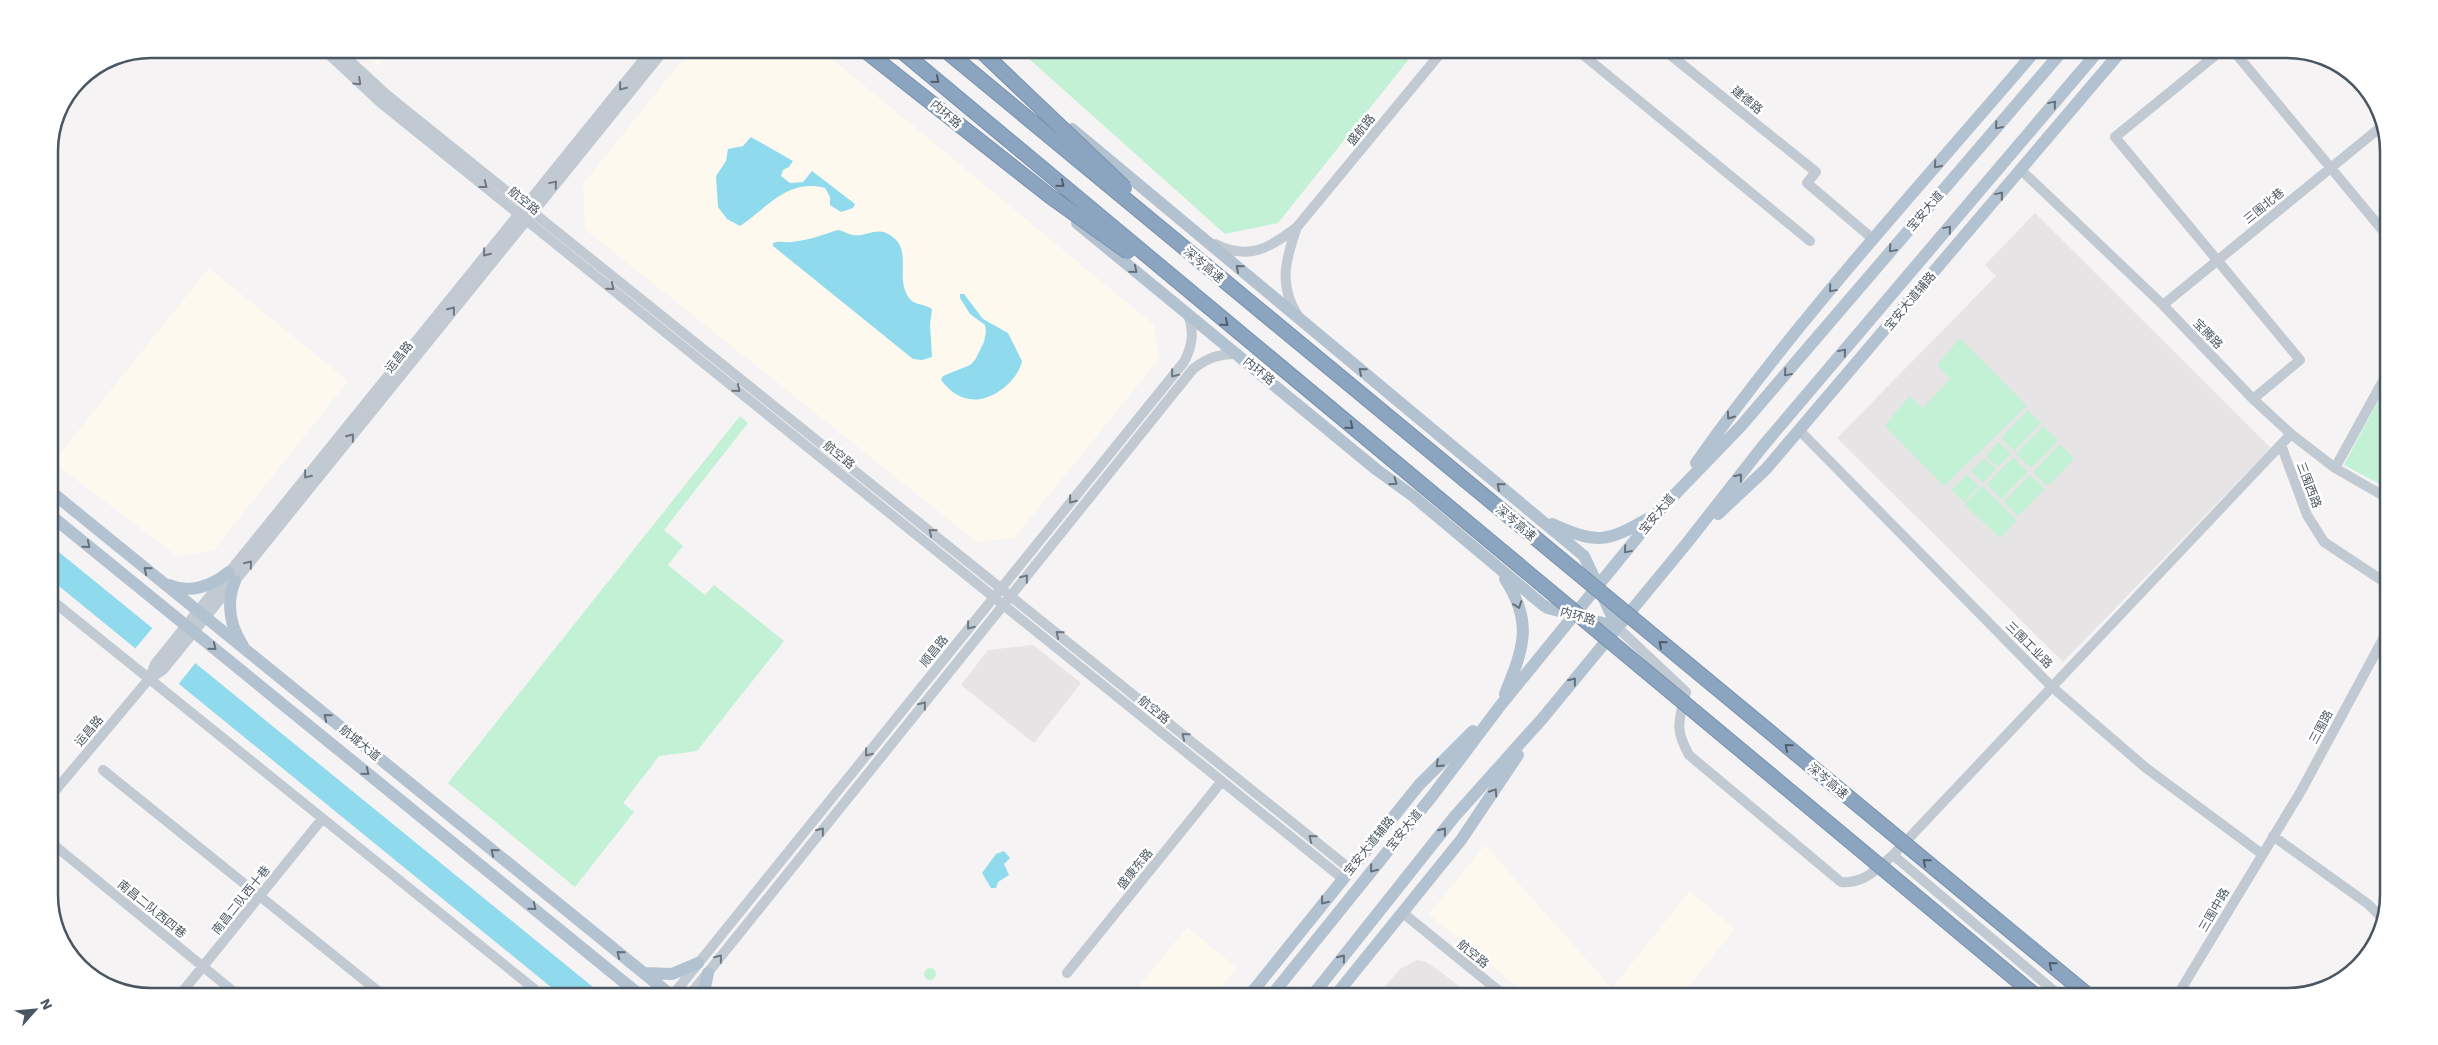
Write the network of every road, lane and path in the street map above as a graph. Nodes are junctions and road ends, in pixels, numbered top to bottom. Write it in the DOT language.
graph roads {
  1 [pos="333,58"];
  2 [pos="347,58"];
  3 [pos="645,58"];
  4 [pos="657,58"];
  5 [pos="874,58"];
  6 [pos="879,58"];
  7 [pos="910,58"];
  8 [pos="955,58"];
  9 [pos="985,58"];
  10 [pos="988,58"];
  11 [pos="1437,58"];
  12 [pos="1587,58"];
  13 [pos="1674,58"];
  14 [pos="2029,58"];
  15 [pos="2056,58"];
  16 [pos="2092,58"];
  17 [pos="2115,58"];
  18 [pos="2212,58"];
  19 [pos="2239,58"];
  20 [pos="2378,129"];
  21 [pos="2330,169"];
  22 [pos="2021,170"];
  23 [pos="526,212"];
  24 [pos="1297,227"];
  25 [pos="2380,227"];
  26 [pos="1204,239"];
  27 [pos="1874,239"];
  28 [pos="1810,241"];
  29 [pos="2217,260"];
  30 [pos="1212,272"];
  31 [pos="2162,305"];
  32 [pos="1209,309"];
  33 [pos="1187,313"];
  34 [pos="1304,322"];
  35 [pos="1238,354"];
  36 [pos="2380,386"];
  37 [pos="2253,399"];
  38 [pos="1800,430"];
  39 [pos="2291,434"];
  40 [pos="2281,445"];
  41 [pos="2335,468"];
  42 [pos="1675,492"];
  43 [pos="2380,494"];
  44 [pos="58,497"];
  45 [pos="1658,512"];
  46 [pos="1538,518"];
  47 [pos="58,521"];
  48 [pos="1687,543"];
  49 [pos="1493,564"];
  50 [pos="232,577"];
  51 [pos="2380,579"];
  52 [pos="162,582"];
  53 [pos="1597,586"];
  54 [pos="1001,588"];
  55 [pos="994,596"];
  56 [pos="1011,596"];
  57 [pos="1004,604"];
  58 [pos="58,605"];
  59 [pos="201,614"];
  60 [pos="1574,615"];
  61 [pos="1616,628"];
  62 [pos="190,629"];
  63 [pos="2380,645"];
  64 [pos="246,650"];
  65 [pos="149,679"];
  66 [pos="2052,687"];
  67 [pos="1500,706"];
  68 [pos="1542,719"];
  69 [pos="103,770"];
  70 [pos="1222,781"];
  71 [pos="58,787"];
  72 [pos="322,819"];
  73 [pos="2273,836"];
  74 [pos="58,848"];
  75 [pos="2262,854"];
  76 [pos="1893,855"];
  77 [pos="1346,874"];
  78 [pos="260,896"];
  79 [pos="1402,913"];
  80 [pos="2379,915"];
  81 [pos="698,963"];
  82 [pos="203,967"];
  83 [pos="643,973"];
  84 [pos="708,973"];
  85 [pos="1068,973"];
  86 [pos="186,988"];
  87 [pos="229,988"];
  88 [pos="374,988"];
  89 [pos="530,988"];
  90 [pos="631,988"];
  91 [pos="662,988"];
  92 [pos="678,988"];
  93 [pos="696,988"];
  94 [pos="705,988"];
  95 [pos="1255,988"];
  96 [pos="1277,988"];
  97 [pos="1318,988"];
  98 [pos="1341,988"];
  99 [pos="1494,988"];
  100 [pos="2026,988"];
  101 [pos="2051,988"];
  102 [pos="2079,988"];
  103 [pos="2182,988"];
  1 -- 23 [label="street, 航空路, one-way"];
  2 -- 23 [label="street, 航空路"];
  3 -- 23 [label="street, 运昌路, one-way"];
  23 -- 4 [label="street, 运昌路, one-way"];
  5 -- 32 [label="highway, bridge"];
  6 -- 33 [label="main road, 内环路, one-way"];
  7 -- 32 [label="highway, one-way, bridge"];
  8 -- 30 [label="highway, 深岑高速, bridge"];
  9 -- 26 [label="main road, 内环路"];
  10 -- 30 [label="highway, bridge"];
  11 -- 24 [label="street, 盛航路"];
  12 -- 28 [label="street"];
  13 -- 27 [label="street, 建德路"];
  14 -- 27 [label="main road, one-way"];
  15 -- 42 [label="main road, 宝安大道, one-way"];
  48 -- 16 [label="main road, one-way"];
  17 -- 22 [label="main road, 宝安大道辅路"];
  18 -- 29 [label="street"];
  19 -- 21 [label="street"];
  20 -- 21 [label="street, 三围北巷"];
  21 -- 25 [label="street"];
  21 -- 29 [label="street, 三围北巷"];
  22 -- 31 [label="street, 宝腾路"];
  38 -- 22 [label="main road, 宝安大道辅路, one-way"];
  23 -- 50 [label="street, 运昌路"];
  54 -- 23 [label="street, 航空路, one-way"];
  23 -- 55 [label="street, 航空路, one-way"];
  24 -- 26 [label="street"];
  24 -- 34 [label="street"];
  34 -- 26 [label="main road, 内环路, one-way"];
  27 -- 42 [label="main road, one-way"];
  29 -- 31 [label="street, 三围北巷"];
  29 -- 37 [label="street"];
  102 -- 30 [label="highway, 深岑高速, one-way, bridge"];
  31 -- 37 [label="street, 宝腾路"];
  32 -- 100 [label="highway, one-way, bridge"];
  33 -- 35 [label="main road, 内环路"];
  33 -- 54 [label="street, 顺昌路, one-way"];
  46 -- 34 [label="main road, 内环路, one-way"];
  35 -- 49 [label="main road, 内环路, one-way"];
  56 -- 35 [label="street, 顺昌路, one-way"];
  36 -- 41 [label="street"];
  37 -- 39 [label="street, 宝腾路"];
  38 -- 48 [label="main road, 宝安大道辅路"];
  38 -- 66 [label="street, 三围工业路"];
  39 -- 40 [label="street"];
  39 -- 41 [label="street, 宝腾路"];
  40 -- 51 [label="street, 三围西路"];
  40 -- 66 [label="street"];
  41 -- 43 [label="street, 宝腾路"];
  42 -- 45 [label="main road, 宝安大道"];
  52 -- 44 [label="main road, 航城大道, one-way"];
  45 -- 46 [label="main road"];
  45 -- 53 [label="main road, 宝安大道, one-way"];
  46 -- 53 [label="main road, 内环路"];
  47 -- 62 [label="main road, 航城大道, one-way"];
  48 -- 61 [label="main road"];
  49 -- 60 [label="main road, 内环路"];
  49 -- 67 [label="main road, one-way"];
  50 -- 52 [label="main road"];
  50 -- 59 [label="street, 运昌路"];
  50 -- 64 [label="main road"];
  52 -- 59 [label="main road, 航城大道"];
  53 -- 60 [label="main road, 宝安大道"];
  53 -- 61 [label="main road, 内环路"];
  54 -- 55 [label="street, 顺昌路"];
  54 -- 56 [label="street, 航空路"];
  55 -- 57 [label="street, 航空路"];
  55 -- 81 [label="street, 顺昌路, one-way"];
  56 -- 57 [label="street, 顺昌路"];
  77 -- 56 [label="street, 航空路, one-way"];
  57 -- 70 [label="street, 航空路"];
  84 -- 57 [label="street, 顺昌路, one-way"];
  58 -- 65 [label="street"];
  59 -- 62 [label="street, 运昌路"];
  59 -- 64 [label="main road, 航城大道"];
  60 -- 61 [label="main road, 内环路"];
  60 -- 67 [label="main road, 宝安大道"];
  68 -- 61 [label="main road, one-way"];
  61 -- 76 [label="street"];
  62 -- 65 [label="street, 运昌路"];
  62 -- 90 [label="main road, 航城大道, one-way"];
  63 -- 73 [label="street, 三围路"];
  83 -- 64 [label="main road, 航城大道, one-way"];
  65 -- 71 [label="street, 运昌路"];
  65 -- 72 [label="street"];
  66 -- 75 [label="street, 三围工业路"];
  66 -- 76 [label="street"];
  67 -- 77 [label="main road, 宝安大道辅路, one-way"];
  67 -- 96 [label="main road, 宝安大道, one-way"];
  79 -- 68 [label="main road, one-way"];
  97 -- 68 [label="main road, one-way"];
  69 -- 78 [label="street"];
  70 -- 77 [label="street, 航空路"];
  70 -- 85 [label="street, 盛康东路"];
  72 -- 78 [label="street, 南昌二队西十巷"];
  72 -- 89 [label="street"];
  73 -- 75 [label="street, 三围中路"];
  73 -- 80 [label="street"];
  74 -- 82 [label="street, 南昌二队西四巷"];
  75 -- 103 [label="street, 三围中路"];
  76 -- 101 [label="street"];
  77 -- 95 [label="main road, 宝安大道辅路, one-way"];
  78 -- 82 [label="street, 南昌二队西十巷"];
  78 -- 88 [label="street"];
  79 -- 98 [label="main road"];
  79 -- 99 [label="street, 航空路"];
  81 -- 83 [label="main road"];
  81 -- 92 [label="street, 顺昌路"];
  82 -- 86 [label="street, 南昌二队西十巷"];
  82 -- 87 [label="street, 南昌二队西四巷"];
  83 -- 91 [label="main road, 航城大道"];
  84 -- 93 [label="street, 顺昌路"];
  84 -- 94 [label="main road"];
}
